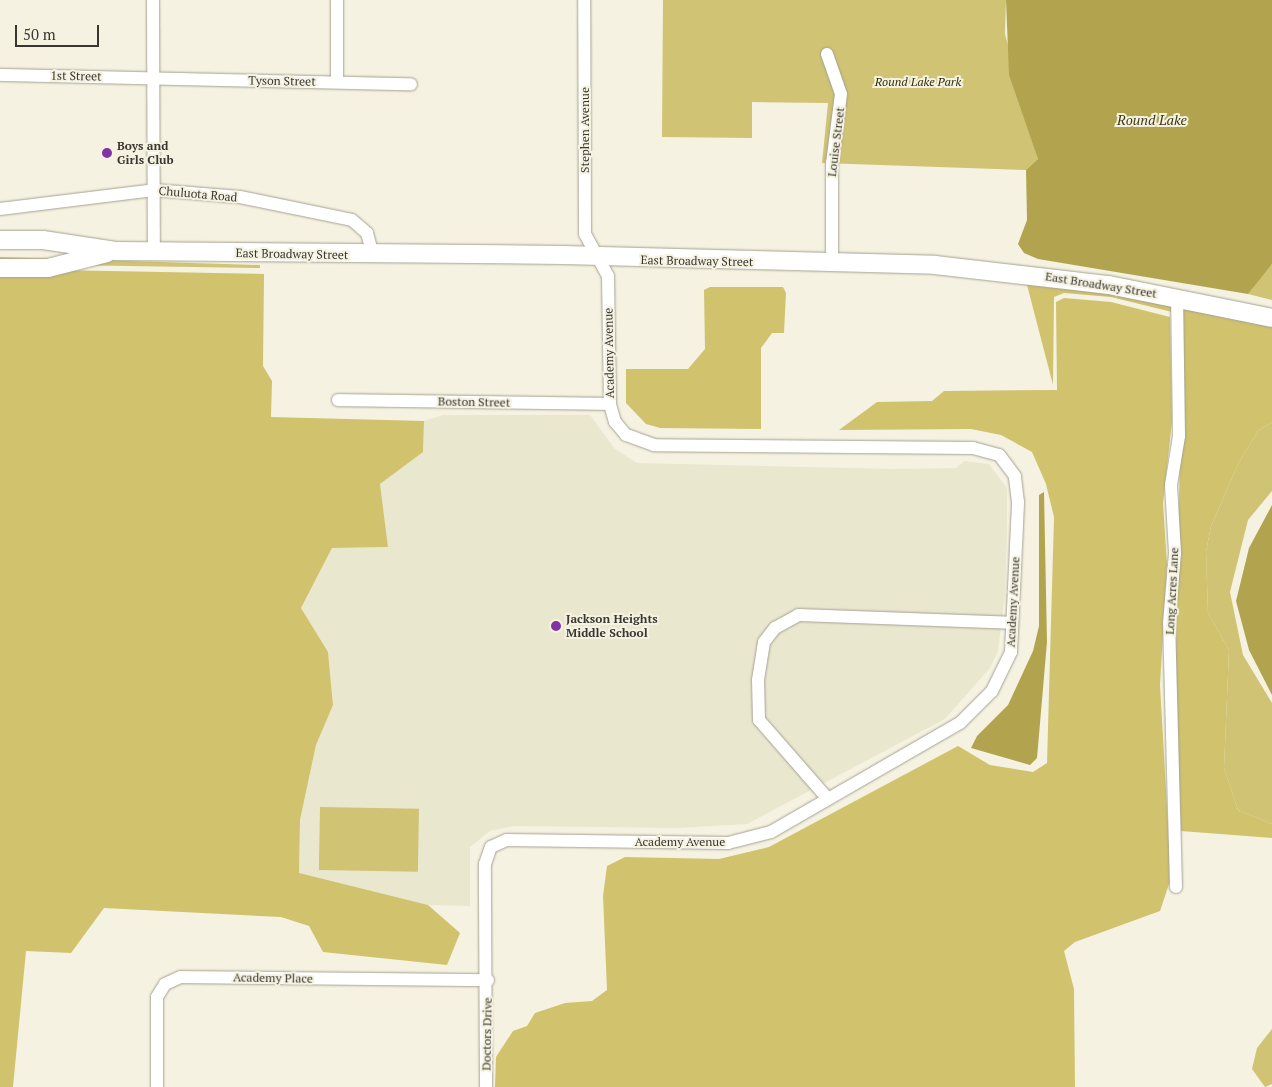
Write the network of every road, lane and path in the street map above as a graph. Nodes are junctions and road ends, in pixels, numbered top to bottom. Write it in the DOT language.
graph roads {
  1 [pos="153,0"];
  2 [pos="337,0"];
  3 [pos="584,0"];
  4 [pos="827,54"];
  5 [pos="0,76"];
  6 [pos="153,77"];
  7 [pos="336,82"];
  8 [pos="411,84"];
  9 [pos="154,190"];
  10 [pos="0,209"];
  11 [pos="0,240"];
  12 [pos="117,251"];
  13 [pos="154,251"];
  14 [pos="373,254"];
  15 [pos="597,257"];
  16 [pos="832,262"];
  17 [pos="0,268"];
  18 [pos="1177,297"];
  19 [pos="1272,318"];
  20 [pos="338,400"];
  21 [pos="610,404"];
  22 [pos="1012,623"];
  23 [pos="828,799"];
  24 [pos="1176,887"];
  25 [pos="488,980"];
  26 [pos="157,1087"];
  27 [pos="486,1087"];
  1 -- 6 [label="street"];
  2 -- 7 [label="street"];
  3 -- 15 [label="street, Stephen Avenue"];
  4 -- 16 [label="street, Louise Street"];
  5 -- 6 [label="street, 1st Street"];
  6 -- 7 [label="street, Tyson Street"];
  6 -- 9 [label="street"];
  7 -- 8 [label="street, Tyson Street"];
  9 -- 10 [label="street, Chuluota Road"];
  9 -- 13 [label="street"];
  9 -- 14 [label="street, Chuluota Road"];
  11 -- 12 [label="main road, East Broadway Street"];
  12 -- 13 [label="main road, East Broadway Street"];
  12 -- 17 [label="main road, East Broadway Street"];
  13 -- 14 [label="main road, East Broadway Street"];
  14 -- 15 [label="main road, East Broadway Street"];
  15 -- 16 [label="main road, East Broadway Street"];
  15 -- 21 [label="street, Academy Avenue"];
  16 -- 18 [label="main road, East Broadway Street"];
  18 -- 19 [label="main road, East Broadway Street"];
  18 -- 24 [label="street, Long Acres Lane"];
  20 -- 21 [label="street, Boston Street"];
  21 -- 22 [label="street, Academy Avenue"];
  22 -- 23 [label="street, Academy Avenue"];
  22 -- 23 [label="street"];
  23 -- 25 [label="street, Academy Avenue"];
  25 -- 26 [label="street, Academy Place"];
  25 -- 27 [label="street, Doctors Drive"];
}
